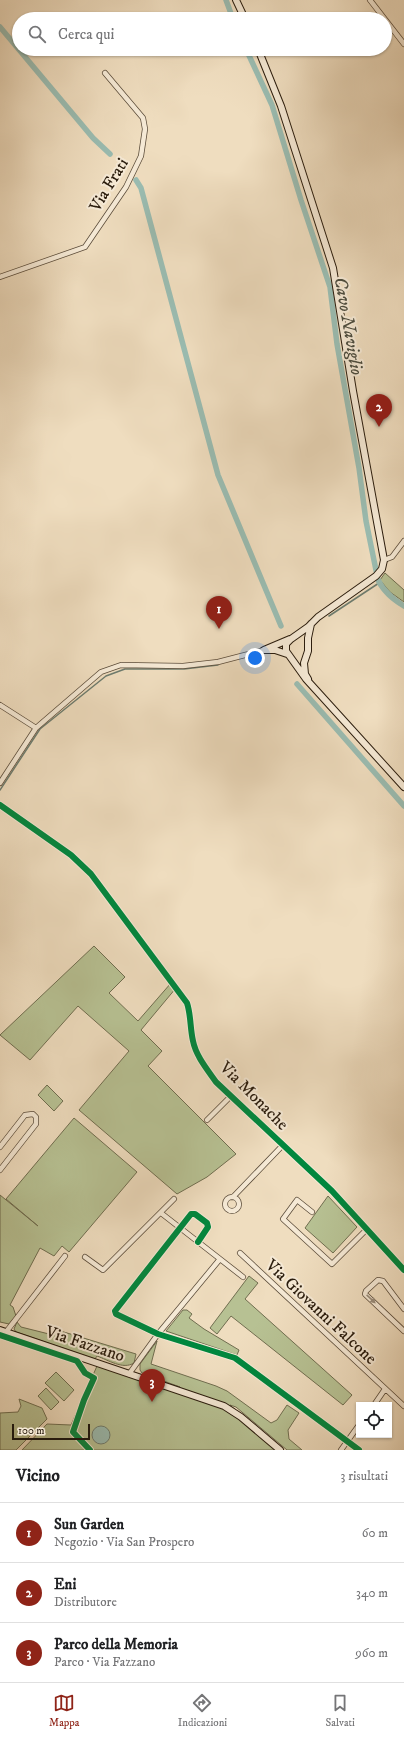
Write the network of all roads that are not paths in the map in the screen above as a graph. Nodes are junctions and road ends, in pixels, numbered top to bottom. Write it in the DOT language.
graph roads {
  1 [pos="236,0"];
  2 [pos="370,0"];
  3 [pos="241,12"];
  4 [pos="379,12"];
  5 [pos="392,28"];
  6 [pos="404,44"];
  7 [pos="261,56"];
  8 [pos="105,73"];
  9 [pos="0,277"];
  10 [pos="404,540"];
  11 [pos="384,560"];
  12 [pos="312,623"];
  13 [pos="293,638"];
  14 [pos="308,645"];
  15 [pos="264,650"];
  16 [pos="288,656"];
  17 [pos="305,657"];
  18 [pos="310,683"];
  19 [pos="0,706"];
  20 [pos="36,728"];
  21 [pos="0,783"];
  22 [pos="404,787"];
  23 [pos="0,805"];
  24 [pos="231,1096"];
  25 [pos="207,1120"];
  26 [pos="283,1145"];
  27 [pos="0,1147"];
  28 [pos="0,1170"];
  29 [pos="233,1197"];
  30 [pos="174,1199"];
  31 [pos="161,1212"];
  32 [pos="312,1212"];
  33 [pos="180,1228"];
  34 [pos="367,1229"];
  35 [pos="198,1242"];
  36 [pos="240,1253"];
  37 [pos="65,1256"];
  38 [pos="85,1257"];
  39 [pos="220,1259"];
  40 [pos="404,1270"];
  41 [pos="243,1277"];
  42 [pos="404,1309"];
  43 [pos="3,1331"];
  44 [pos="404,1331"];
  45 [pos="158,1334"];
  46 [pos="129,1374"];
  47 [pos="385,1389"];
  48 [pos="376,1402"];
  49 [pos="404,1406"];
  50 [pos="356,1429"];
  51 [pos="347,1441"];
  52 [pos="280,1450"];
  53 [pos="341,1450"];
  54 [pos="359,1450"];
  1 -- 3 [label="main road"];
  2 -- 4 [label="street"];
  5 -- 6 [label="street"];
  7 -- 11 [label="main road"];
  8 -- 9 [label="street, Via Frati"];
  10 -- 11 [label="street"];
  11 -- 12 [label="main road"];
  12 -- 13 [label="main road"];
  12 -- 14 [label="main road"];
  13 -- 14 [label="main road"];
  13 -- 15 [label="main road"];
  13 -- 16 [label="main road"];
  14 -- 17 [label="main road"];
  15 -- 16 [label="main road"];
  15 -- 20 [label="street"];
  16 -- 17 [label="main road"];
  16 -- 18 [label="main road"];
  17 -- 18 [label="main road"];
  18 -- 22 [label="main road"];
  19 -- 20 [label="street"];
  20 -- 21 [label="street"];
  23 -- 24 [label="street, Via Monache"];
  24 -- 25 [label="street, Via Monache"];
  24 -- 26 [label="street, Via Monache"];
  26 -- 29 [label="street"];
  26 -- 34 [label="street, Via Monache"];
  27 -- 28 [label="street"];
  30 -- 31 [label="street"];
  31 -- 33 [label="street"];
  31 -- 38 [label="street"];
  32 -- 34 [label="street"];
  33 -- 35 [label="street"];
  33 -- 35 [label="street"];
  33 -- 45 [label="street"];
  34 -- 40 [label="street, Via Monache"];
  35 -- 39 [label="street"];
  36 -- 47 [label="street, Via Giovanni Falcone"];
  37 -- 43 [label="street, Via Fazzano"];
  39 -- 41 [label="street"];
  39 -- 45 [label="street"];
  42 -- 44 [label="street, one-way"];
  43 -- 46 [label="main road, Via Fazzano"];
  45 -- 46 [label="street"];
  45 -- 51 [label="street"];
  46 -- 52 [label="main road, Via Fazzano"];
  47 -- 48 [label="street"];
  47 -- 49 [label="street, Via Giovanni Falcone"];
  50 -- 51 [label="street"];
  51 -- 53 [label="street"];
  51 -- 54 [label="street"];
}
